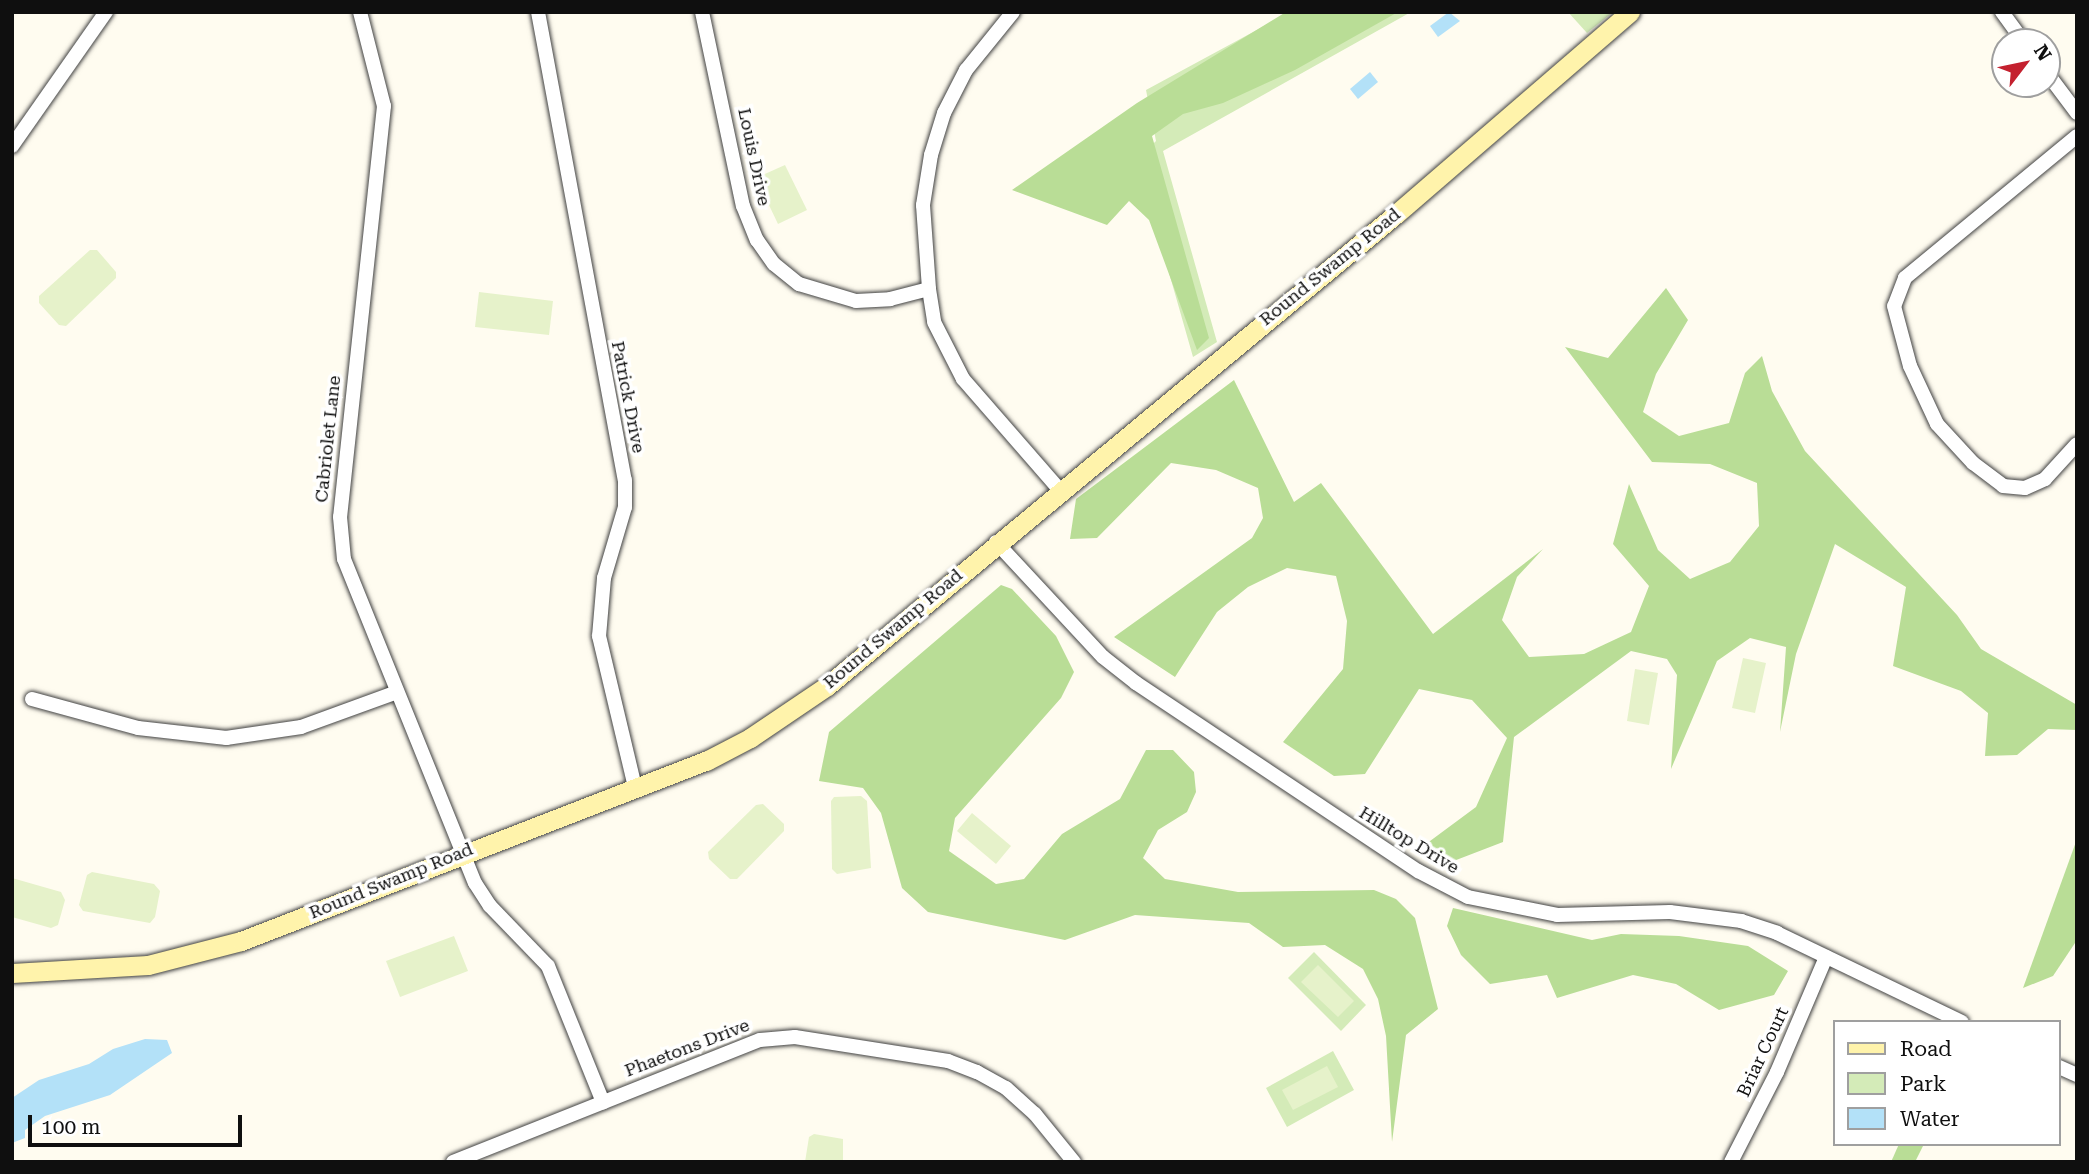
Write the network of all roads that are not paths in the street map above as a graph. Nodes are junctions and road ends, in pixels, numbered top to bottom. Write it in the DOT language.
graph roads {
  1 [pos="106,12"];
  2 [pos="538,12"];
  3 [pos="702,12"];
  4 [pos="1013,12"];
  5 [pos="1630,12"];
  6 [pos="2002,12"];
  7 [pos="361,13"];
  8 [pos="2014,28"];
  9 [pos="2061,92"];
  10 [pos="2077,113"];
  11 [pos="2077,136"];
  12 [pos="12,146"];
  13 [pos="929,289"];
  14 [pos="2077,444"];
  15 [pos="1060,490"];
  16 [pos="996,542"];
  17 [pos="397,692"];
  18 [pos="32,699"];
  19 [pos="635,787"];
  20 [pos="461,852"];
  21 [pos="1826,957"];
  22 [pos="12,973"];
  23 [pos="1958,1020"];
  24 [pos="2061,1068"];
  25 [pos="2077,1075"];
  26 [pos="603,1101"];
  27 [pos="453,1162"];
  28 [pos="1074,1162"];
  29 [pos="1731,1162"];
  1 -- 12 [label="street"];
  2 -- 19 [label="street, Patrick Drive"];
  3 -- 13 [label="street, Louis Drive"];
  4 -- 13 [label="street"];
  5 -- 15 [label="street, Round Swamp Road"];
  6 -- 8 [label="street"];
  7 -- 17 [label="street, Cabriolet Lane"];
  9 -- 10 [label="street"];
  11 -- 14 [label="street"];
  13 -- 15 [label="street"];
  15 -- 16 [label="street, Round Swamp Road"];
  16 -- 19 [label="street, Round Swamp Road"];
  16 -- 21 [label="street, Hilltop Drive"];
  17 -- 18 [label="street"];
  17 -- 20 [label="street, Cabriolet Lane"];
  19 -- 20 [label="street, Round Swamp Road"];
  20 -- 22 [label="street, Round Swamp Road"];
  20 -- 26 [label="street, Cabriolet Lane"];
  21 -- 23 [label="street, Hilltop Drive"];
  21 -- 29 [label="street, Briar Court"];
  24 -- 25 [label="street"];
  26 -- 27 [label="street, Phaetons Drive"];
  26 -- 28 [label="street, Phaetons Drive"];
}
